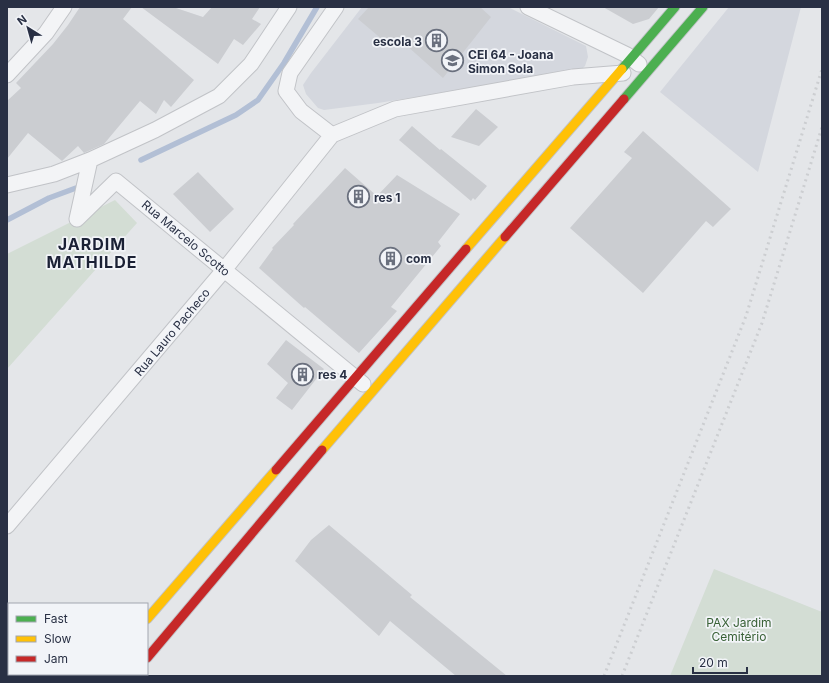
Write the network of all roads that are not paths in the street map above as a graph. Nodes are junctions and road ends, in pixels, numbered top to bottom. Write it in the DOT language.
graph roads {
  1 [pos="64,7"];
  2 [pos="289,7"];
  3 [pos="336,7"];
  4 [pos="528,7"];
  5 [pos="675,7"];
  6 [pos="703,7"];
  7 [pos="631,58"];
  8 [pos="648,71"];
  9 [pos="618,74"];
  10 [pos="7,75"];
  11 [pos="332,135"];
  12 [pos="90,160"];
  13 [pos="7,185"];
  14 [pos="224,270"];
  15 [pos="350,374"];
  16 [pos="372,391"];
  17 [pos="7,526"];
  18 [pos="148,618"];
  19 [pos="148,657"];
  1 -- 10 [label="street"];
  2 -- 12 [label="street"];
  3 -- 11 [label="street"];
  4 -- 7 [label="street"];
  5 -- 7 [label="main road"];
  6 -- 8 [label="main road"];
  7 -- 8 [label="street"];
  7 -- 9 [label="main road"];
  8 -- 9 [label="street"];
  8 -- 16 [label="main road"];
  9 -- 11 [label="street"];
  9 -- 15 [label="main road"];
  11 -- 14 [label="street, Rua Lauro Pacheco"];
  12 -- 13 [label="street"];
  12 -- 14 [label="street, Rua Marcelo Scotto"];
  14 -- 15 [label="street, Rua Marcelo Scotto"];
  14 -- 17 [label="street, Rua Lauro Pacheco"];
  15 -- 16 [label="street, Rua Marcelo Scotto"];
  15 -- 18 [label="main road"];
  16 -- 19 [label="main road"];
}
